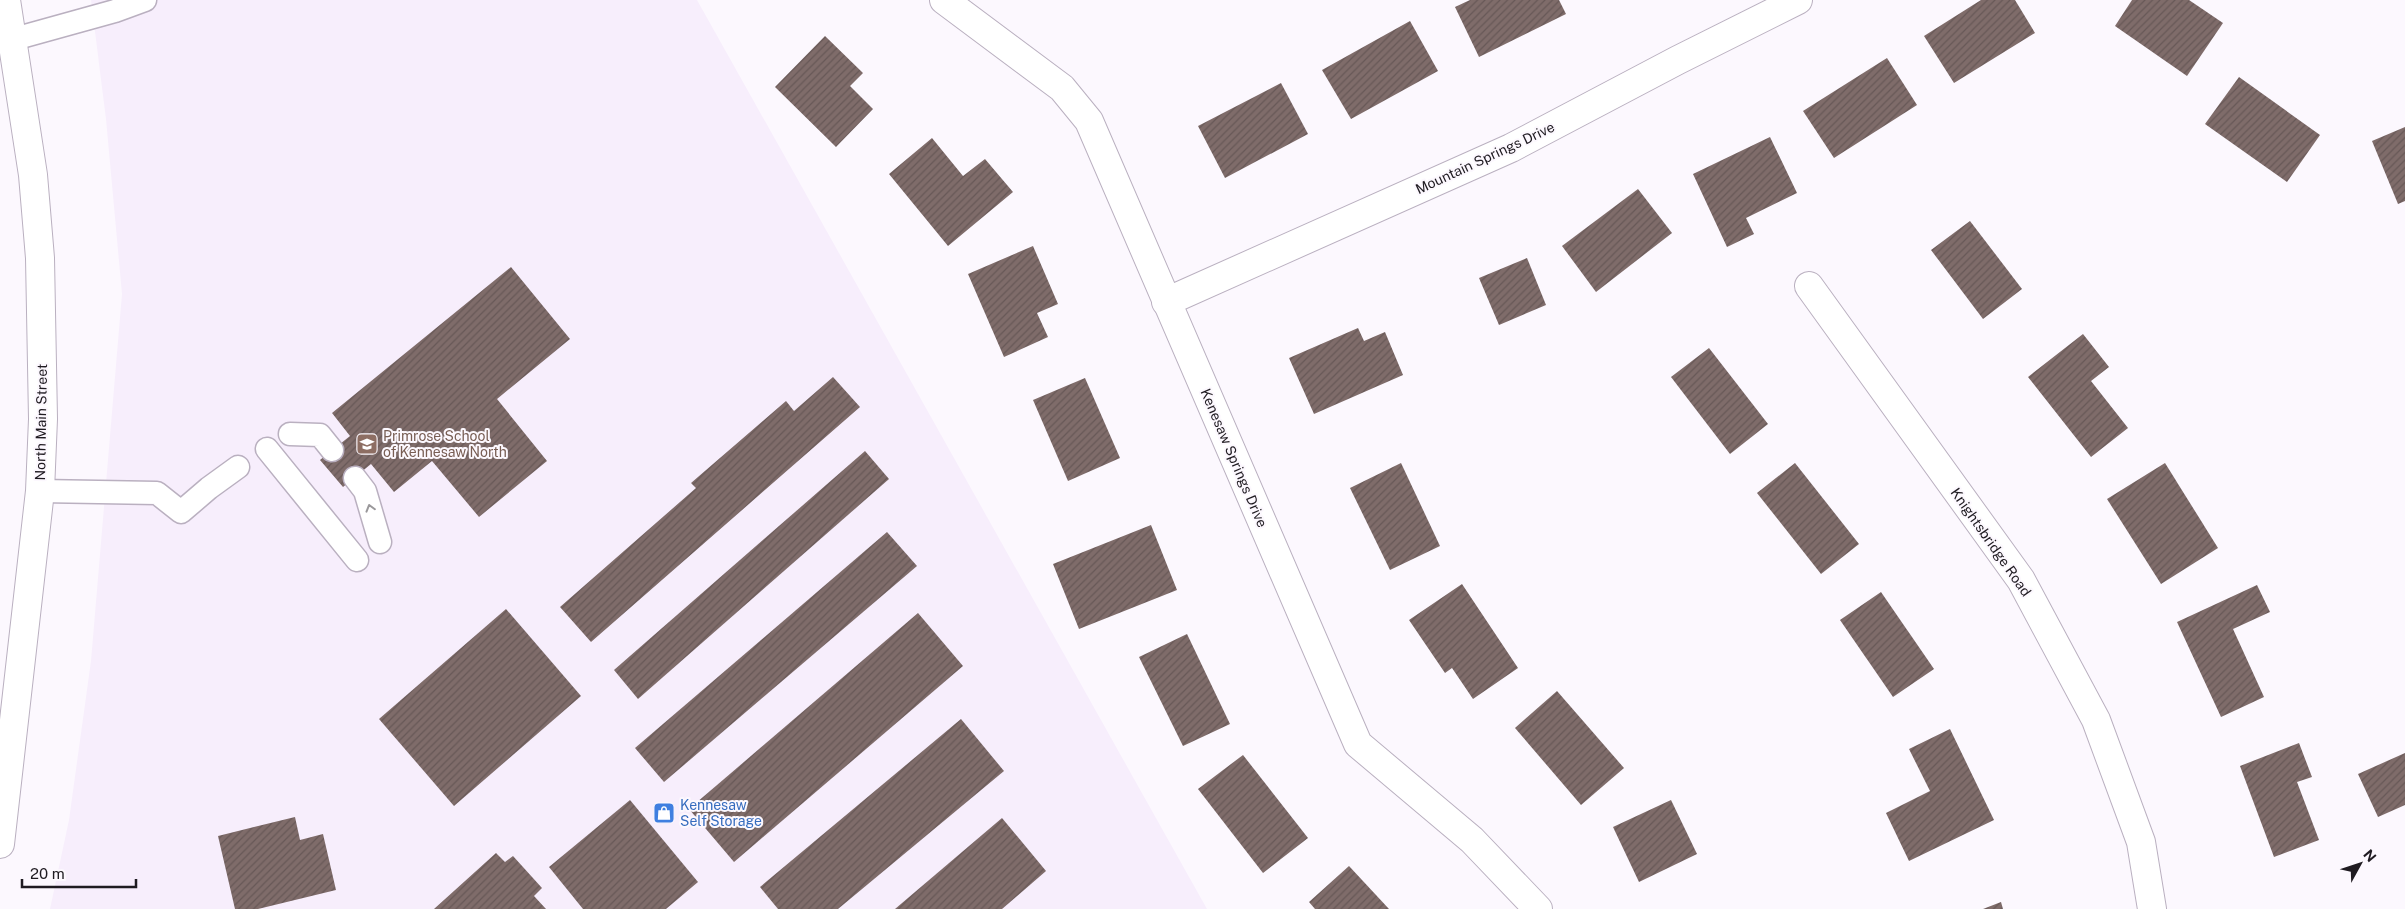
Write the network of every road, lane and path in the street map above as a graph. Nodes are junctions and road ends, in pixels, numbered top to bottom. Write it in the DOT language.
graph roads {
  1 [pos="6,0"];
  2 [pos="145,0"];
  3 [pos="944,0"];
  4 [pos="1798,0"];
  5 [pos="14,39"];
  6 [pos="1809,286"];
  7 [pos="1166,302"];
  8 [pos="290,434"];
  9 [pos="267,449"];
  10 [pos="332,450"];
  11 [pos="238,467"];
  12 [pos="355,478"];
  13 [pos="40,491"];
  14 [pos="380,542"];
  15 [pos="357,560"];
  16 [pos="0,844"];
  17 [pos="1538,909"];
  18 [pos="2152,909"];
  1 -- 5 [label="street, North Main Street"];
  2 -- 5 [label="lane"];
  3 -- 7 [label="street, Kenesaw Springs Drive"];
  4 -- 7 [label="street, Mountain Springs Drive"];
  5 -- 13 [label="street, North Main Street"];
  6 -- 18 [label="street, Knightsbridge Road"];
  7 -- 17 [label="street, Kenesaw Springs Drive"];
  8 -- 10 [label="lane"];
  9 -- 15 [label="lane"];
  11 -- 13 [label="lane"];
  14 -- 12 [label="lane, one-way"];
  13 -- 16 [label="street, North Main Street"];
}
